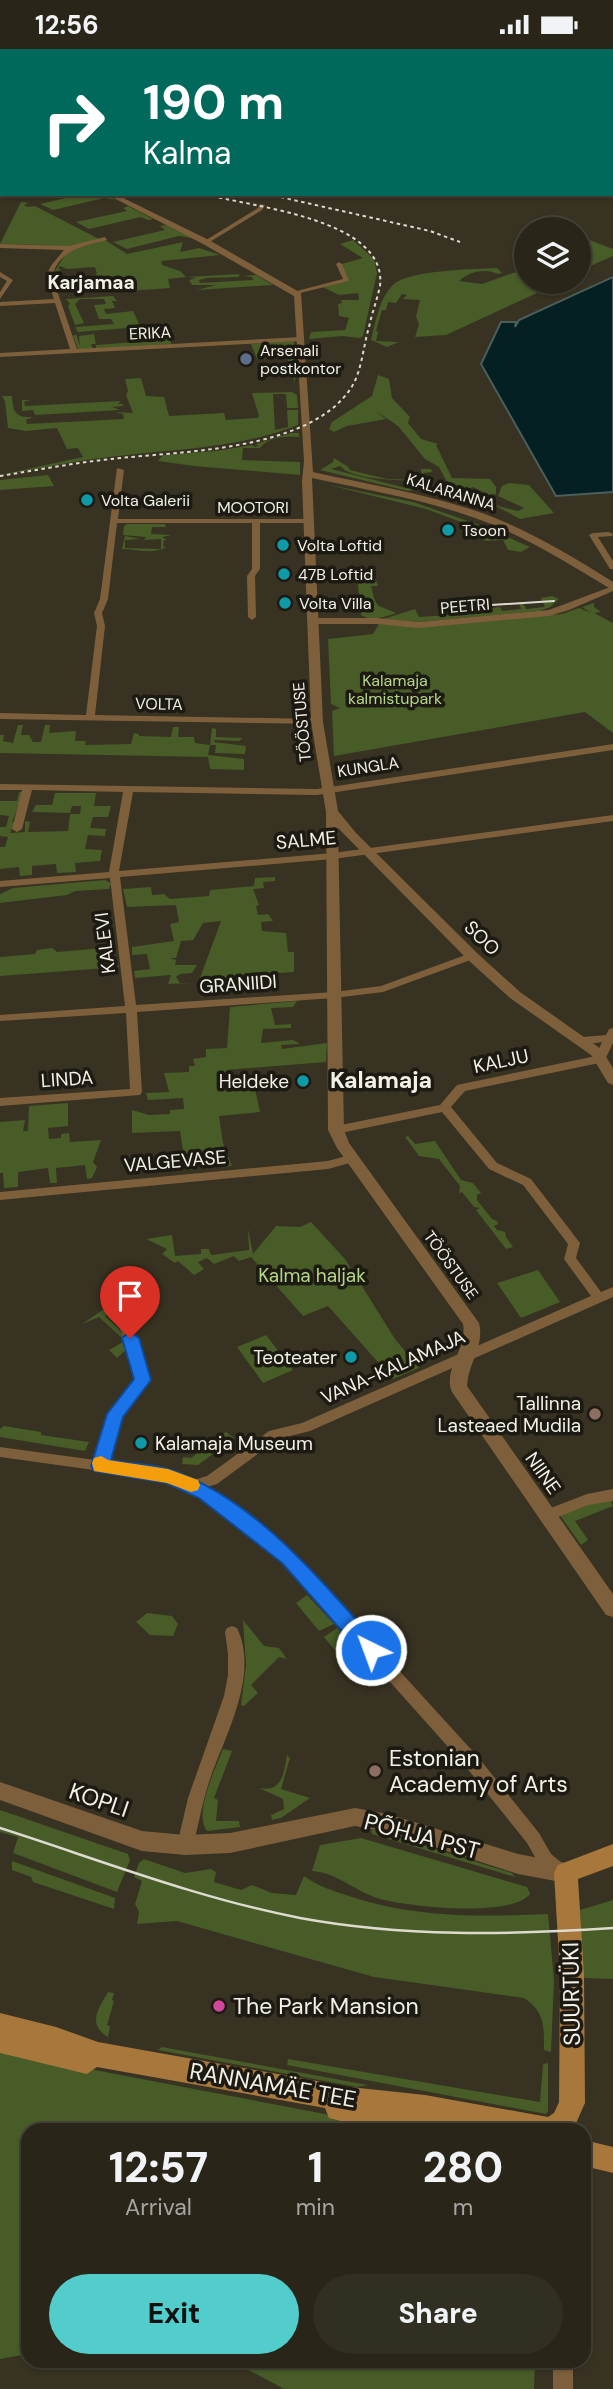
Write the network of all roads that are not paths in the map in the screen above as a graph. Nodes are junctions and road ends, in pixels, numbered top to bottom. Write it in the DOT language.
graph roads {
  1 [pos="113,196"];
  2 [pos="262,205"];
  3 [pos="105,239"];
  4 [pos="206,242"];
  5 [pos="0,246"];
  6 [pos="69,248"];
  7 [pos="339,264"];
  8 [pos="0,274"];
  9 [pos="3,288"];
  10 [pos="296,292"];
  11 [pos="0,297"];
  12 [pos="57,301"];
  13 [pos="0,304"];
  14 [pos="11,304"];
  15 [pos="0,311"];
  16 [pos="301,339"];
  17 [pos="74,351"];
  18 [pos="0,355"];
  19 [pos="120,470"];
  20 [pos="309,470"];
  21 [pos="342,481"];
  22 [pos="308,495"];
  23 [pos="114,521"];
  24 [pos="256,521"];
  25 [pos="309,521"];
  26 [pos="609,534"];
  27 [pos="613,567"];
  28 [pos="610,585"];
  29 [pos="253,617"];
  30 [pos="315,621"];
  31 [pos="0,716"];
  32 [pos="90,718"];
  33 [pos="317,722"];
  34 [pos="613,747"];
  35 [pos="0,787"];
  36 [pos="28,787"];
  37 [pos="329,790"];
  38 [pos="128,791"];
  39 [pos="332,812"];
  40 [pos="613,818"];
  41 [pos="17,829"];
  42 [pos="331,833"];
  43 [pos="352,836"];
  44 [pos="367,852"];
  45 [pos="333,856"];
  46 [pos="114,874"];
  47 [pos="0,884"];
  48 [pos="472,956"];
  49 [pos="334,995"];
  50 [pos="131,1009"];
  51 [pos="0,1018"];
  52 [pos="610,1035"];
  53 [pos="583,1041"];
  54 [pos="600,1059"];
  55 [pos="613,1080"];
  56 [pos="136,1092"];
  57 [pos="0,1102"];
  58 [pos="444,1108"];
  59 [pos="336,1130"];
  60 [pos="353,1158"];
  61 [pos="0,1196"];
  62 [pos="613,1292"];
  63 [pos="599,1298"];
  64 [pos="123,1319"];
  65 [pos="466,1356"];
  66 [pos="0,1452"];
  67 [pos="100,1466"];
  68 [pos="194,1486"];
  69 [pos="613,1495"];
  70 [pos="548,1515"];
  71 [pos="613,1609"];
  72 [pos="232,1632"];
  73 [pos="0,1791"];
  74 [pos="185,1845"];
  75 [pos="613,1855"];
  76 [pos="566,1873"];
  77 [pos="0,2025"];
  78 [pos="0,2041"];
  79 [pos="404,2123"];
  80 [pos="541,2123"];
  81 [pos="557,2123"];
  82 [pos="591,2155"];
  83 [pos="613,2160"];
  84 [pos="563,2368"];
  85 [pos="563,2389"];
  1 -- 4 [label="street"];
  2 -- 4 [label="street"];
  3 -- 6 [label="street"];
  4 -- 10 [label="street"];
  5 -- 6 [label="street"];
  6 -- 12 [label="street"];
  7 -- 10 [label="street"];
  8 -- 9 [label="street"];
  9 -- 11 [label="street"];
  10 -- 16 [label="street, TÖÖSTUSE"];
  12 -- 14 [label="street"];
  12 -- 17 [label="street"];
  13 -- 14 [label="street"];
  14 -- 15 [label="street"];
  16 -- 17 [label="street, ERIKA"];
  16 -- 20 [label="street, TÖÖSTUSE"];
  17 -- 18 [label="street, ERIKA"];
  19 -- 23 [label="street"];
  20 -- 21 [label="street, KALARANNA"];
  20 -- 22 [label="street, TÖÖSTUSE"];
  21 -- 22 [label="street"];
  21 -- 28 [label="street, KALARANNA"];
  22 -- 25 [label="street, TÖÖSTUSE"];
  23 -- 24 [label="street, MOOTORI"];
  23 -- 32 [label="street"];
  24 -- 25 [label="street, MOOTORI"];
  24 -- 29 [label="street"];
  25 -- 30 [label="street, TÖÖSTUSE"];
  26 -- 27 [label="street"];
  28 -- 30 [label="street, PEETRI"];
  30 -- 33 [label="street, TÖÖSTUSE"];
  31 -- 32 [label="street, VOLTA"];
  32 -- 33 [label="street, VOLTA"];
  33 -- 37 [label="street, TÖÖSTUSE"];
  34 -- 37 [label="street, KUNGLA"];
  35 -- 36 [label="street, KUNGLA"];
  36 -- 38 [label="street, KUNGLA"];
  36 -- 41 [label="street"];
  37 -- 38 [label="street, KUNGLA"];
  37 -- 39 [label="street, TÖÖSTUSE"];
  38 -- 46 [label="street, KALEVI"];
  39 -- 42 [label="street, TÖÖSTUSE"];
  39 -- 43 [label="street, SOO"];
  40 -- 44 [label="street, SALME"];
  42 -- 43 [label="street"];
  42 -- 45 [label="street, TÖÖSTUSE"];
  43 -- 44 [label="street, SOO"];
  44 -- 45 [label="street, SALME"];
  44 -- 48 [label="street, SOO"];
  45 -- 46 [label="street, SALME"];
  45 -- 49 [label="street, TÖÖSTUSE"];
  46 -- 47 [label="street, SALME"];
  46 -- 50 [label="street, KALEVI"];
  48 -- 49 [label="street, GRANIIDI"];
  48 -- 53 [label="street, SOO"];
  49 -- 50 [label="street, GRANIIDI"];
  49 -- 59 [label="street, TÖÖSTUSE"];
  50 -- 51 [label="street, GRANIIDI"];
  50 -- 56 [label="street, KALEVI"];
  52 -- 53 [label="street"];
  52 -- 54 [label="street"];
  53 -- 54 [label="street, SOO"];
  54 -- 55 [label="street, SOO"];
  54 -- 58 [label="street, KALJU"];
  56 -- 57 [label="street, LINDA"];
  58 -- 59 [label="street, KALJU"];
  58 -- 63 [label="street"];
  59 -- 60 [label="street, TÖÖSTUSE"];
  60 -- 61 [label="street, VALGEVASE"];
  60 -- 65 [label="street, TÖÖSTUSE"];
  62 -- 63 [label="street, VANA-KALAMAJA"];
  63 -- 65 [label="street, VANA-KALAMAJA"];
  64 -- 67 [label="street"];
  65 -- 68 [label="street, VANA-KALAMAJA"];
  65 -- 70 [label="street, NIINE"];
  66 -- 67 [label="street"];
  67 -- 68 [label="street"];
  68 -- 76 [label="street"];
  69 -- 70 [label="street"];
  70 -- 71 [label="street, NIINE"];
  72 -- 74 [label="street"];
  73 -- 74 [label="street, KOPLI"];
  74 -- 76 [label="street, PÕHJA PST"];
  75 -- 76 [label="main road"];
  76 -- 81 [label="main road, SUURTÜKI"];
  77 -- 80 [label="main road, RANNAMÄE TEE"];
  78 -- 79 [label="main road, RANNAMÄE TEE"];
  82 -- 83 [label="main road"];
  84 -- 85 [label="street"];
}
